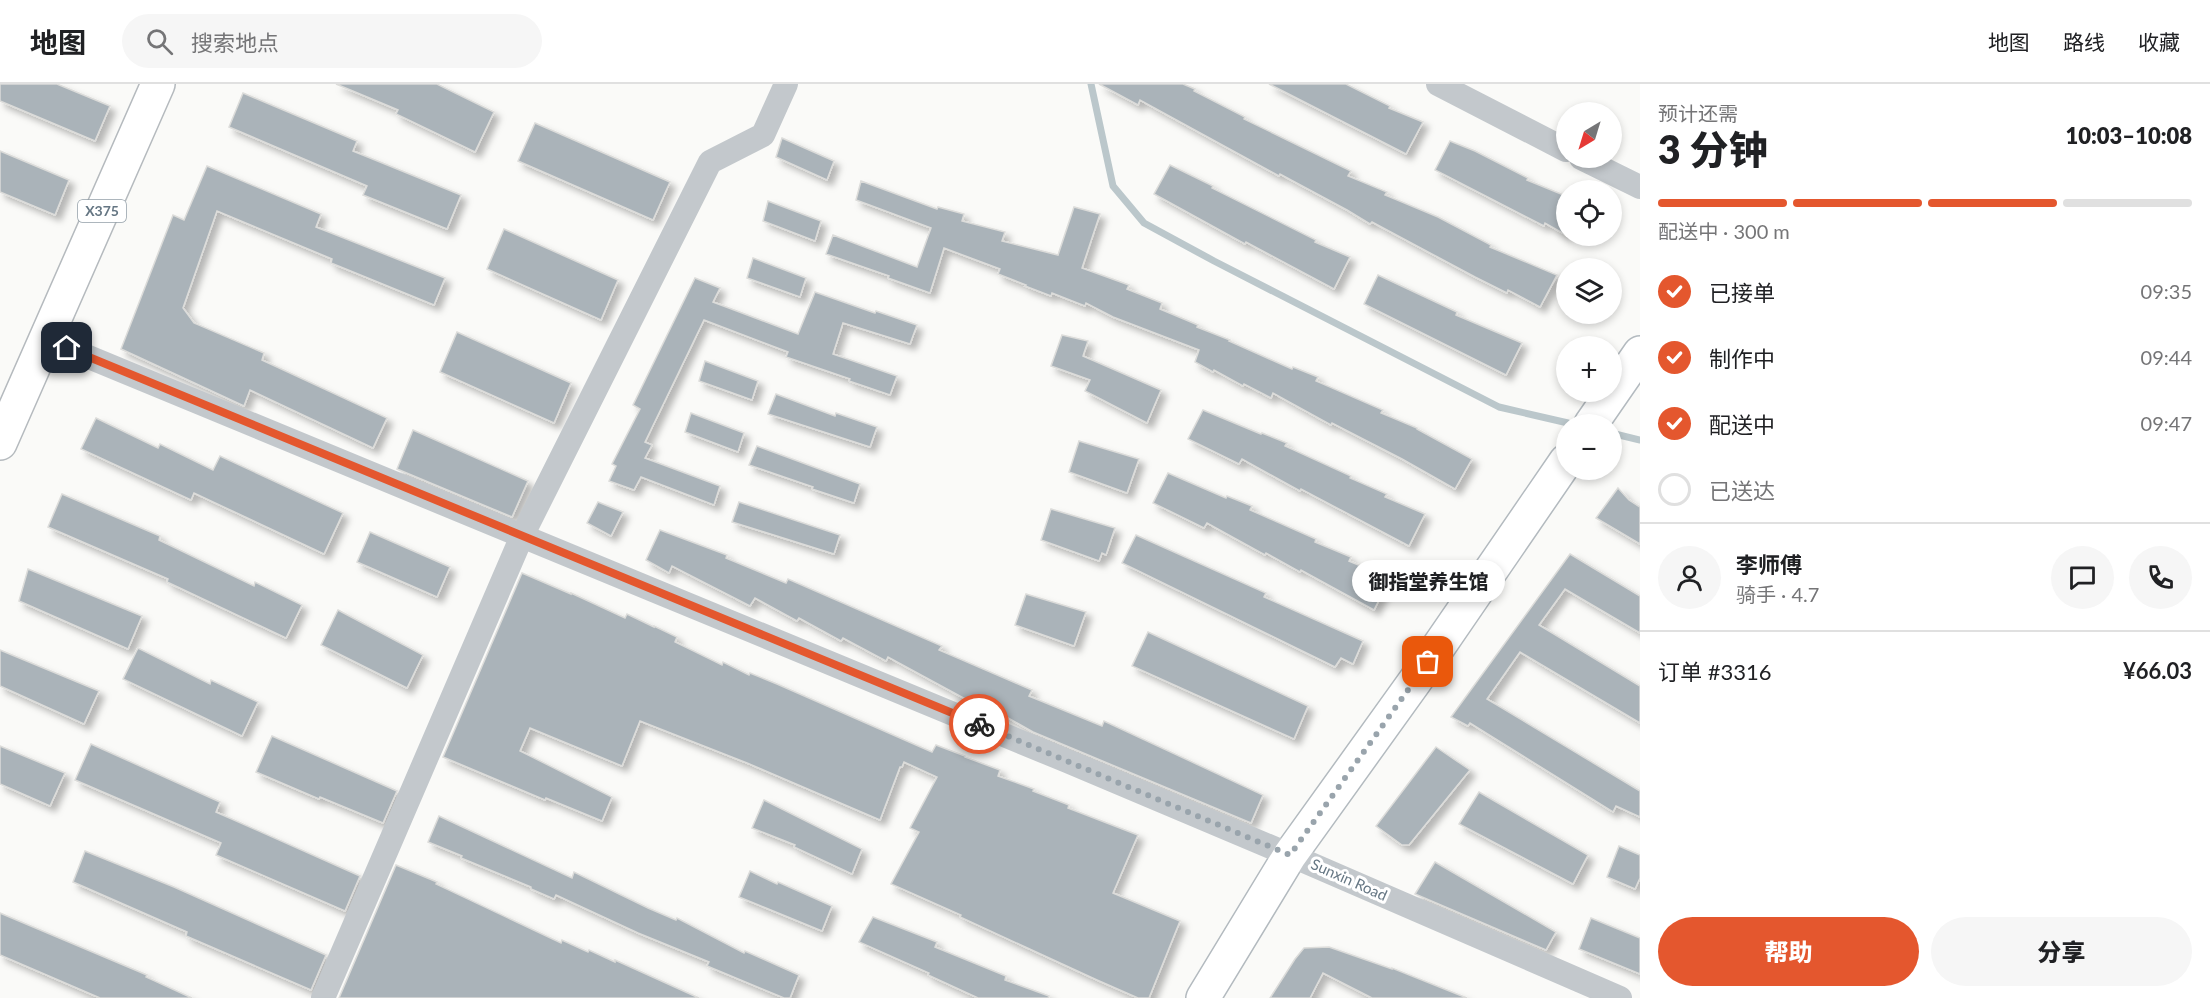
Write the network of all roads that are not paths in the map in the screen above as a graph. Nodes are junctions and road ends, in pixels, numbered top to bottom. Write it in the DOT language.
graph roads {
  1 [pos="786,84"];
  2 [pos="1438,84"];
  3 [pos="154,85"];
  4 [pos="1556,145"];
  5 [pos="1601,168"];
  6 [pos="1640,188"];
  7 [pos="45,339"];
  8 [pos="1640,353"];
  9 [pos="1598,414"];
  10 [pos="0,443"];
  11 [pos="1556,476"];
  12 [pos="522,536"];
  13 [pos="1290,855"];
  14 [pos="323,998"];
  15 [pos="1203,998"];
  16 [pos="1620,998"];
  1 -- 12 [label="street"];
  2 -- 4 [label="street"];
  3 -- 7 [label="street, X375"];
  5 -- 6 [label="street"];
  7 -- 10 [label="street, X375"];
  7 -- 12 [label="street, Sunxin Road"];
  8 -- 9 [label="street"];
  11 -- 13 [label="street"];
  12 -- 13 [label="street, Sunxin Road"];
  12 -- 14 [label="street"];
  13 -- 15 [label="street"];
  13 -- 16 [label="street, Sunxin Road"];
}
